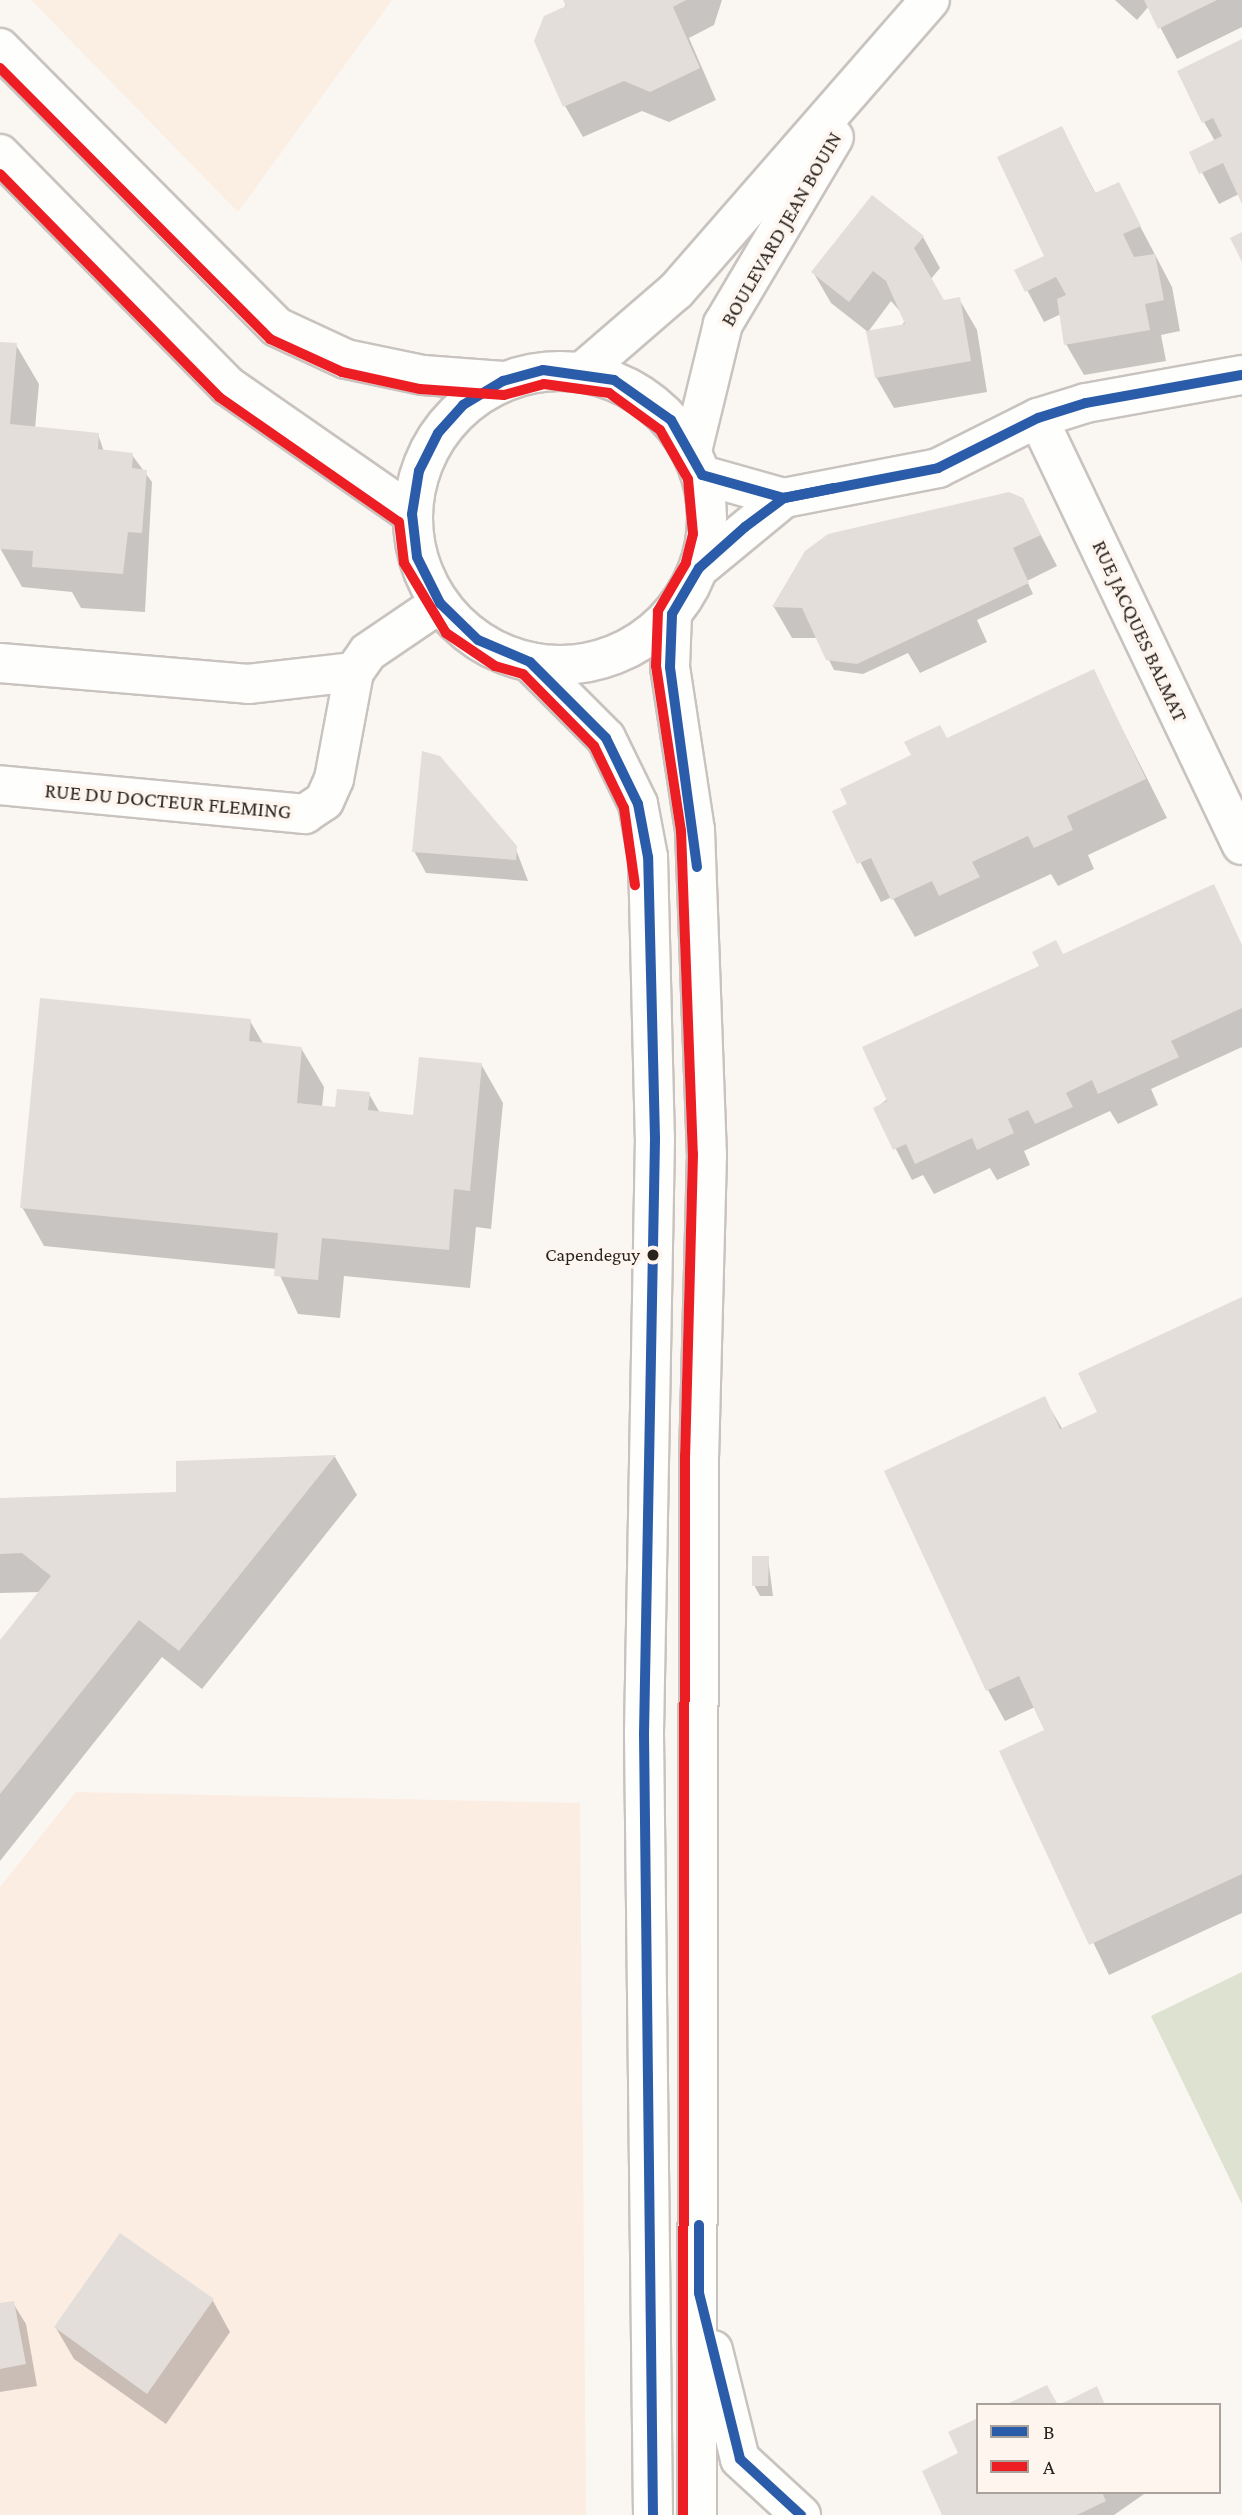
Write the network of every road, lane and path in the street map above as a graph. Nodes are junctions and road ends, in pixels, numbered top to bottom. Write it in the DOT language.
graph roads {
  1 [pos="930,0"];
  2 [pos="0,48"];
  3 [pos="881,57"];
  4 [pos="0,154"];
  5 [pos="582,372"];
  6 [pos="1242,375"];
  7 [pos="503,381"];
  8 [pos="1038,418"];
  9 [pos="697,463"];
  10 [pos="785,498"];
  11 [pos="412,514"];
  12 [pos="699,568"];
  13 [pos="440,603"];
  14 [pos="672,614"];
  15 [pos="530,662"];
  16 [pos="0,663"];
  17 [pos="355,672"];
  18 [pos="0,785"];
  19 [pos="1242,845"];
  20 [pos="699,2293"];
  21 [pos="653,2515"];
  22 [pos="697,2515"];
  23 [pos="801,2515"];
  1 -- 3 [label="street, BOULEVARD JEAN BOUIN"];
  2 -- 7 [label="street"];
  3 -- 5 [label="street, BOULEVARD JEAN BOUIN"];
  3 -- 9 [label="street, BOULEVARD JEAN BOUIN"];
  4 -- 11 [label="street"];
  5 -- 7 [label="street"];
  5 -- 9 [label="street"];
  6 -- 8 [label="street"];
  7 -- 11 [label="street"];
  8 -- 10 [label="street"];
  8 -- 19 [label="street, RUE JACQUES BALMAT"];
  9 -- 10 [label="street"];
  9 -- 12 [label="street, BOULEVARD JEAN BOUIN"];
  10 -- 12 [label="street"];
  11 -- 13 [label="street"];
  12 -- 14 [label="street"];
  13 -- 15 [label="street"];
  13 -- 17 [label="street, RUE DU DOCTEUR FLEMING"];
  14 -- 15 [label="street"];
  14 -- 20 [label="street"];
  15 -- 21 [label="street"];
  16 -- 17 [label="street"];
  17 -- 18 [label="street, RUE DU DOCTEUR FLEMING"];
  20 -- 22 [label="street"];
  20 -- 23 [label="street"];
}
